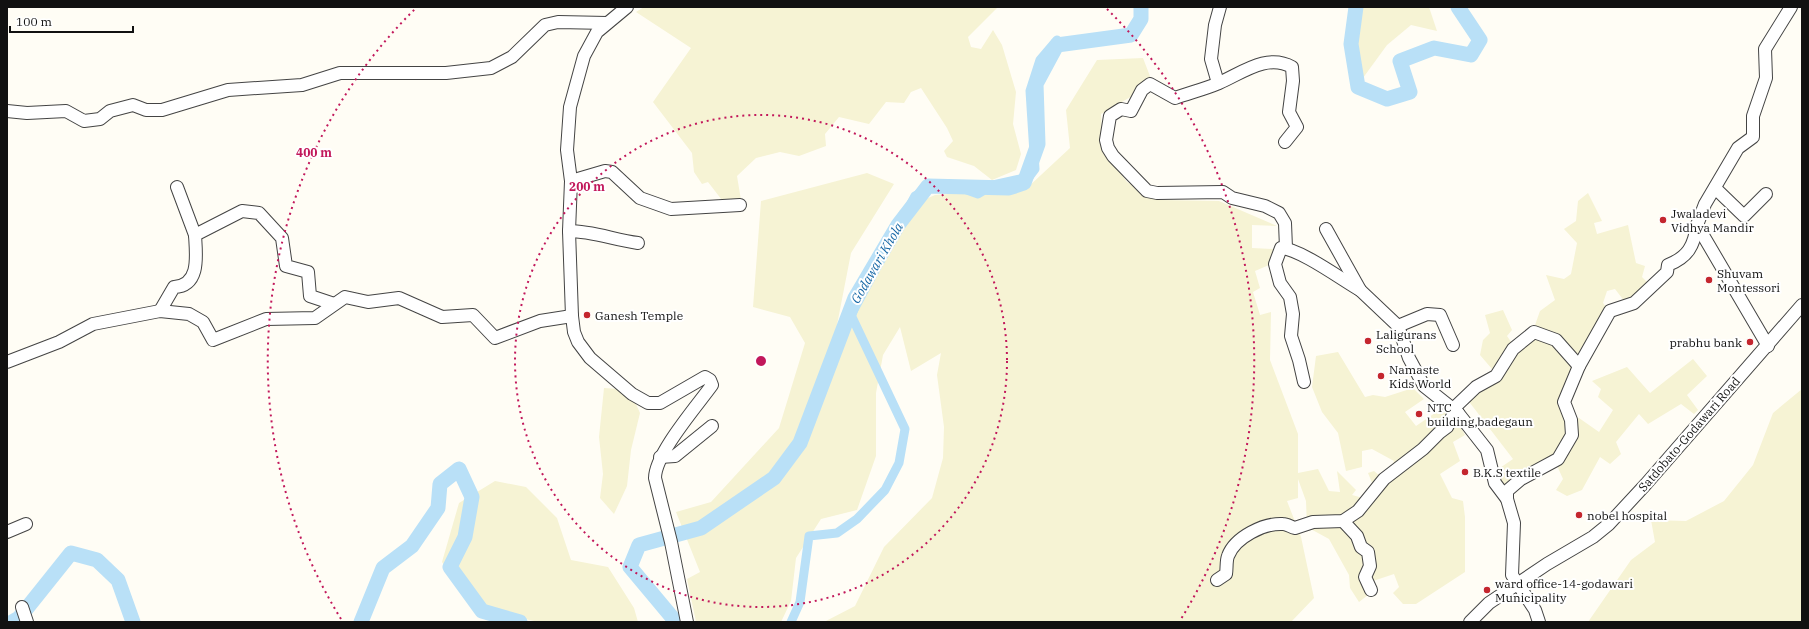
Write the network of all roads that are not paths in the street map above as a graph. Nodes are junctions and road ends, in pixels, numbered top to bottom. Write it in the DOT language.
graph roads {
  1 [pos="628,7"];
  2 [pos="1220,7"];
  3 [pos="1791,7"];
  4 [pos="607,23"];
  5 [pos="1218,83"];
  6 [pos="7,111"];
  7 [pos="1285,142"];
  8 [pos="571,181"];
  9 [pos="177,187"];
  10 [pos="1715,188"];
  11 [pos="1766,194"];
  12 [pos="740,205"];
  13 [pos="1697,225"];
  14 [pos="1326,229"];
  15 [pos="569,231"];
  16 [pos="195,235"];
  17 [pos="638,243"];
  18 [pos="1286,248"];
  19 [pos="1360,290"];
  20 [pos="334,304"];
  21 [pos="1802,305"];
  22 [pos="160,311"];
  23 [pos="572,316"];
  24 [pos="1398,326"];
  25 [pos="1453,345"];
  26 [pos="1768,346"];
  27 [pos="7,362"];
  28 [pos="1579,366"];
  29 [pos="1304,382"];
  30 [pos="1456,412"];
  31 [pos="712,426"];
  32 [pos="660,457"];
  33 [pos="1357,497"];
  34 [pos="1507,499"];
  35 [pos="1358,510"];
  36 [pos="1343,521"];
  37 [pos="26,524"];
  38 [pos="7,532"];
  39 [pos="1217,580"];
  40 [pos="1517,584"];
  41 [pos="1371,590"];
  42 [pos="22,607"];
  43 [pos="27,622"];
  44 [pos="687,622"];
  45 [pos="1470,622"];
  46 [pos="1539,622"];
  1 -- 4 [label="street"];
  2 -- 5 [label="street"];
  3 -- 10 [label="street"];
  4 -- 6 [label="street"];
  4 -- 8 [label="street"];
  5 -- 7 [label="street"];
  5 -- 18 [label="street"];
  8 -- 12 [label="street"];
  8 -- 15 [label="street"];
  9 -- 16 [label="street"];
  10 -- 11 [label="street"];
  10 -- 13 [label="street"];
  13 -- 26 [label="street"];
  13 -- 28 [label="street"];
  14 -- 19 [label="street"];
  15 -- 17 [label="street"];
  15 -- 23 [label="street"];
  16 -- 20 [label="street"];
  16 -- 22 [label="street"];
  18 -- 19 [label="street"];
  18 -- 29 [label="street"];
  19 -- 24 [label="street"];
  20 -- 22 [label="street"];
  20 -- 23 [label="street"];
  21 -- 26 [label="street, Satdobato-Godawari Road"];
  22 -- 27 [label="street"];
  23 -- 32 [label="street"];
  24 -- 25 [label="street"];
  24 -- 30 [label="street"];
  26 -- 40 [label="street, Satdobato-Godawari Road"];
  28 -- 30 [label="street"];
  28 -- 34 [label="street"];
  30 -- 34 [label="street"];
  30 -- 35 [label="street"];
  31 -- 32 [label="street"];
  32 -- 44 [label="street"];
  33 -- 35 [label="street"];
  34 -- 40 [label="street"];
  35 -- 36 [label="street"];
  36 -- 39 [label="street"];
  36 -- 41 [label="street"];
  37 -- 38 [label="street"];
  40 -- 45 [label="street, Satdobato-Godawari Road"];
  40 -- 46 [label="street"];
  42 -- 43 [label="street"];
}
